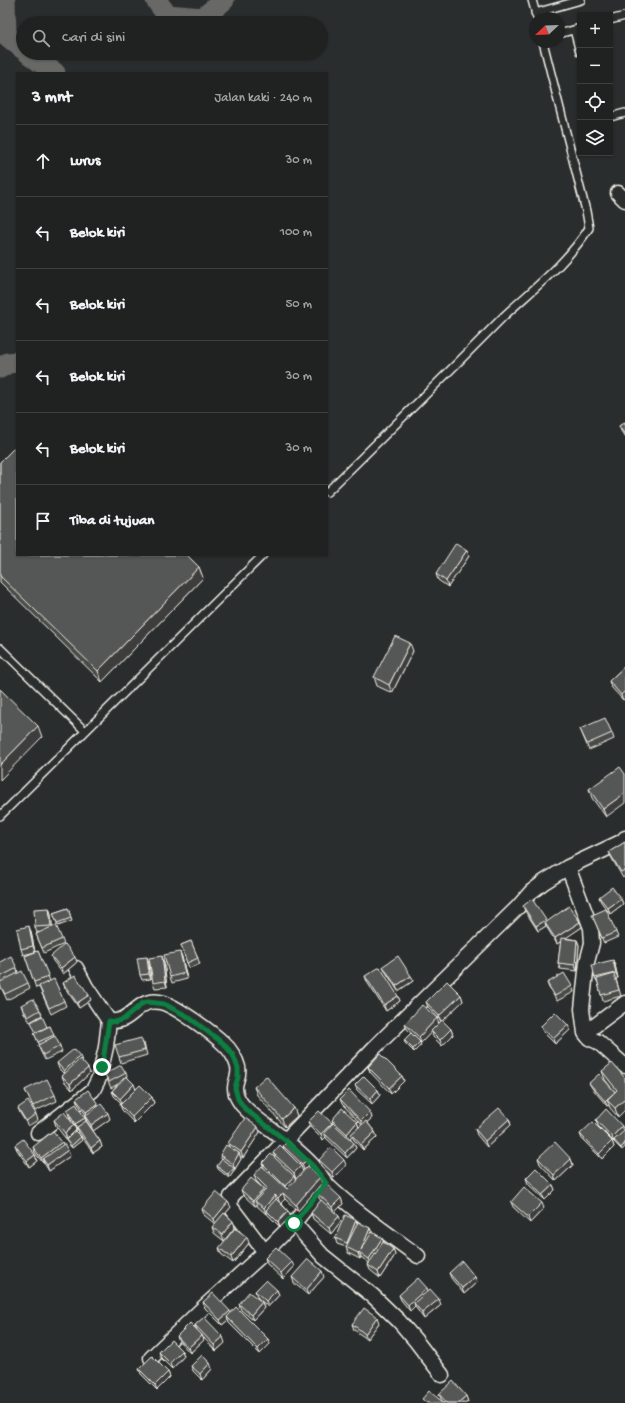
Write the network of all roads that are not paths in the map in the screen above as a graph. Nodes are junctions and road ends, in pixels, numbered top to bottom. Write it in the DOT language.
graph roads {
  1 [pos="532,0"];
  2 [pos="581,0"];
  3 [pos="535,12"];
  4 [pos="547,12"];
  5 [pos="625,16"];
  6 [pos="613,19"];
  7 [pos="577,29"];
  8 [pos="565,32"];
  9 [pos="545,48"];
  10 [pos="625,113"];
  11 [pos="613,116"];
  12 [pos="328,491"];
  13 [pos="262,556"];
  14 [pos="0,648"];
  15 [pos="85,731"];
  16 [pos="0,816"];
  17 [pos="625,838"];
  18 [pos="568,867"];
  19 [pos="76,968"];
  20 [pos="625,1003"];
  21 [pos="109,1021"];
  22 [pos="585,1033"];
  23 [pos="625,1066"];
  24 [pos="38,1132"];
  25 [pos="285,1140"];
  26 [pos="326,1183"];
  27 [pos="294,1223"];
  28 [pos="265,1252"];
  29 [pos="418,1256"];
  30 [pos="151,1358"];
  31 [pos="442,1375"];
  1 -- 3 [label="lane"];
  2 -- 4 [label="lane"];
  5 -- 6 [label="lane"];
  7 -- 8 [label="lane"];
  9 -- 12 [label="lane"];
  10 -- 11 [label="lane"];
  13 -- 15 [label="lane"];
  14 -- 15 [label="lane"];
  15 -- 16 [label="lane"];
  17 -- 18 [label="street"];
  18 -- 22 [label="street"];
  18 -- 25 [label="street"];
  19 -- 21 [label="street"];
  20 -- 22 [label="street"];
  21 -- 24 [label="street"];
  21 -- 25 [label="street"];
  22 -- 23 [label="street"];
  25 -- 26 [label="street"];
  25 -- 28 [label="street"];
  26 -- 27 [label="street"];
  26 -- 29 [label="street"];
  27 -- 28 [label="street"];
  27 -- 31 [label="street"];
  28 -- 30 [label="street"];
}
